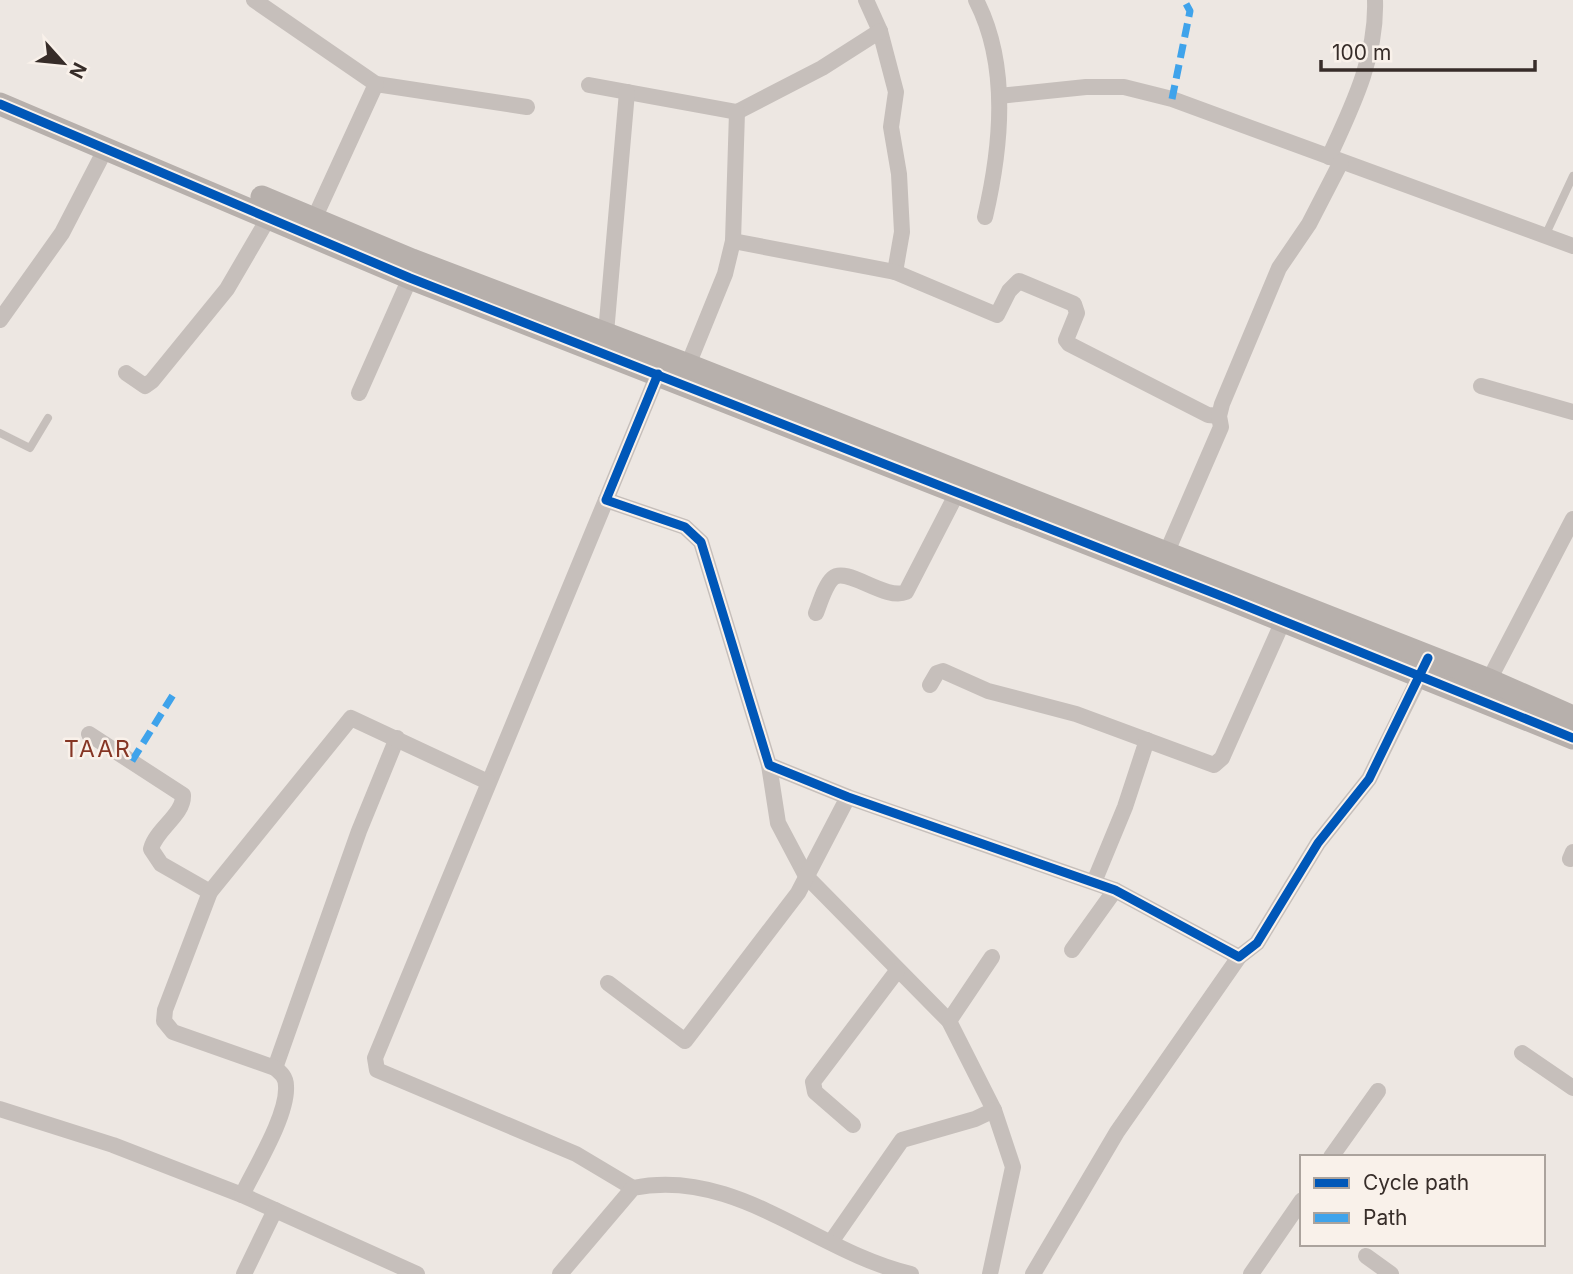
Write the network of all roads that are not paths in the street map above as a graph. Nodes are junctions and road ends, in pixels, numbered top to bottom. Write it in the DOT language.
graph roads {
  1 [pos="254,0"];
  2 [pos="866,0"];
  3 [pos="976,0"];
  4 [pos="1375,0"];
  5 [pos="880,31"];
  6 [pos="376,84"];
  7 [pos="589,85"];
  8 [pos="0,89"];
  9 [pos="627,92"];
  10 [pos="999,96"];
  11 [pos="0,104"];
  12 [pos="527,107"];
  13 [pos="737,112"];
  14 [pos="106,148"];
  15 [pos="1335,159"];
  16 [pos="1573,176"];
  17 [pos="270,217"];
  18 [pos="985,218"];
  19 [pos="314,219"];
  20 [pos="1545,236"];
  21 [pos="733,241"];
  22 [pos="1573,246"];
  23 [pos="895,272"];
  24 [pos="410,278"];
  25 [pos="0,320"];
  26 [pos="606,333"];
  27 [pos="688,365"];
  28 [pos="127,373"];
  29 [pos="658,374"];
  30 [pos="1482,386"];
  31 [pos="359,393"];
  32 [pos="1573,412"];
  33 [pos="1219,416"];
  34 [pos="48,418"];
  35 [pos="0,433"];
  36 [pos="957,493"];
  37 [pos="606,500"];
  38 [pos="1573,519"];
  39 [pos="1166,554"];
  40 [pos="816,613"];
  41 [pos="1283,621"];
  42 [pos="1425,667"];
  43 [pos="1489,680"];
  44 [pos="930,685"];
  45 [pos="1573,717"];
  46 [pos="89,734"];
  47 [pos="397,738"];
  48 [pos="1573,738"];
  49 [pos="1147,740"];
  50 [pos="769,765"];
  51 [pos="488,782"];
  52 [pos="848,797"];
  53 [pos="806,876"];
  54 [pos="1094,882"];
  55 [pos="1115,890"];
  56 [pos="211,892"];
  57 [pos="1072,950"];
  58 [pos="992,957"];
  59 [pos="1239,957"];
  60 [pos="897,971"];
  61 [pos="608,983"];
  62 [pos="949,1021"];
  63 [pos="1522,1053"];
  64 [pos="275,1068"];
  65 [pos="1573,1088"];
  66 [pos="1378,1091"];
  67 [pos="0,1109"];
  68 [pos="994,1110"];
  69 [pos="853,1125"];
  70 [pos="1332,1155"];
  71 [pos="633,1188"];
  72 [pos="242,1195"];
  73 [pos="1300,1203"];
  74 [pos="275,1210"];
  75 [pos="831,1242"];
  76 [pos="1366,1256"];
  77 [pos="244,1274"];
  78 [pos="417,1274"];
  79 [pos="560,1274"];
  80 [pos="911,1274"];
  81 [pos="990,1274"];
  82 [pos="1033,1274"];
  83 [pos="1251,1274"];
  84 [pos="1391,1274"];
  1 -- 6 [label="street"];
  2 -- 5 [label="street"];
  3 -- 10 [label="street"];
  4 -- 15 [label="street"];
  5 -- 13 [label="street"];
  5 -- 23 [label="street"];
  6 -- 12 [label="street"];
  6 -- 19 [label="street"];
  7 -- 9 [label="street"];
  8 -- 19 [label="street"];
  9 -- 13 [label="street"];
  9 -- 26 [label="street"];
  10 -- 15 [label="street"];
  10 -- 18 [label="street"];
  11 -- 14 [label="street"];
  13 -- 21 [label="street"];
  14 -- 17 [label="street"];
  14 -- 25 [label="street"];
  15 -- 20 [label="street"];
  15 -- 33 [label="street"];
  16 -- 20 [label="lane"];
  17 -- 24 [label="street"];
  17 -- 28 [label="street"];
  19 -- 26 [label="street"];
  20 -- 22 [label="street"];
  21 -- 23 [label="street"];
  21 -- 27 [label="street"];
  23 -- 33 [label="street"];
  24 -- 29 [label="street"];
  24 -- 31 [label="street"];
  26 -- 27 [label="street"];
  27 -- 39 [label="street"];
  29 -- 36 [label="street"];
  29 -- 37 [label="street"];
  30 -- 32 [label="street"];
  33 -- 39 [label="street"];
  34 -- 35 [label="lane"];
  36 -- 40 [label="street"];
  36 -- 41 [label="street"];
  37 -- 50 [label="street"];
  37 -- 51 [label="street"];
  38 -- 43 [label="street"];
  39 -- 42 [label="street"];
  41 -- 42 [label="street"];
  41 -- 49 [label="street"];
  42 -- 43 [label="street"];
  42 -- 48 [label="street"];
  42 -- 59 [label="street"];
  43 -- 45 [label="street"];
  44 -- 49 [label="street"];
  46 -- 56 [label="street"];
  47 -- 51 [label="street"];
  47 -- 56 [label="street"];
  47 -- 64 [label="street"];
  49 -- 54 [label="street"];
  50 -- 52 [label="street"];
  50 -- 53 [label="street"];
  51 -- 71 [label="street"];
  52 -- 53 [label="street"];
  52 -- 54 [label="street"];
  53 -- 60 [label="street"];
  53 -- 61 [label="street"];
  54 -- 55 [label="street"];
  55 -- 57 [label="street"];
  55 -- 59 [label="street"];
  56 -- 64 [label="street"];
  58 -- 62 [label="street"];
  59 -- 82 [label="street"];
  60 -- 62 [label="street"];
  60 -- 69 [label="street"];
  62 -- 68 [label="street"];
  63 -- 65 [label="street"];
  64 -- 72 [label="street"];
  66 -- 70 [label="street"];
  67 -- 72 [label="street"];
  68 -- 75 [label="street"];
  68 -- 81 [label="street"];
  71 -- 75 [label="street"];
  71 -- 79 [label="street"];
  72 -- 74 [label="street"];
  73 -- 83 [label="street"];
  74 -- 77 [label="street"];
  74 -- 78 [label="street"];
  75 -- 80 [label="street"];
  76 -- 84 [label="street"];
}
